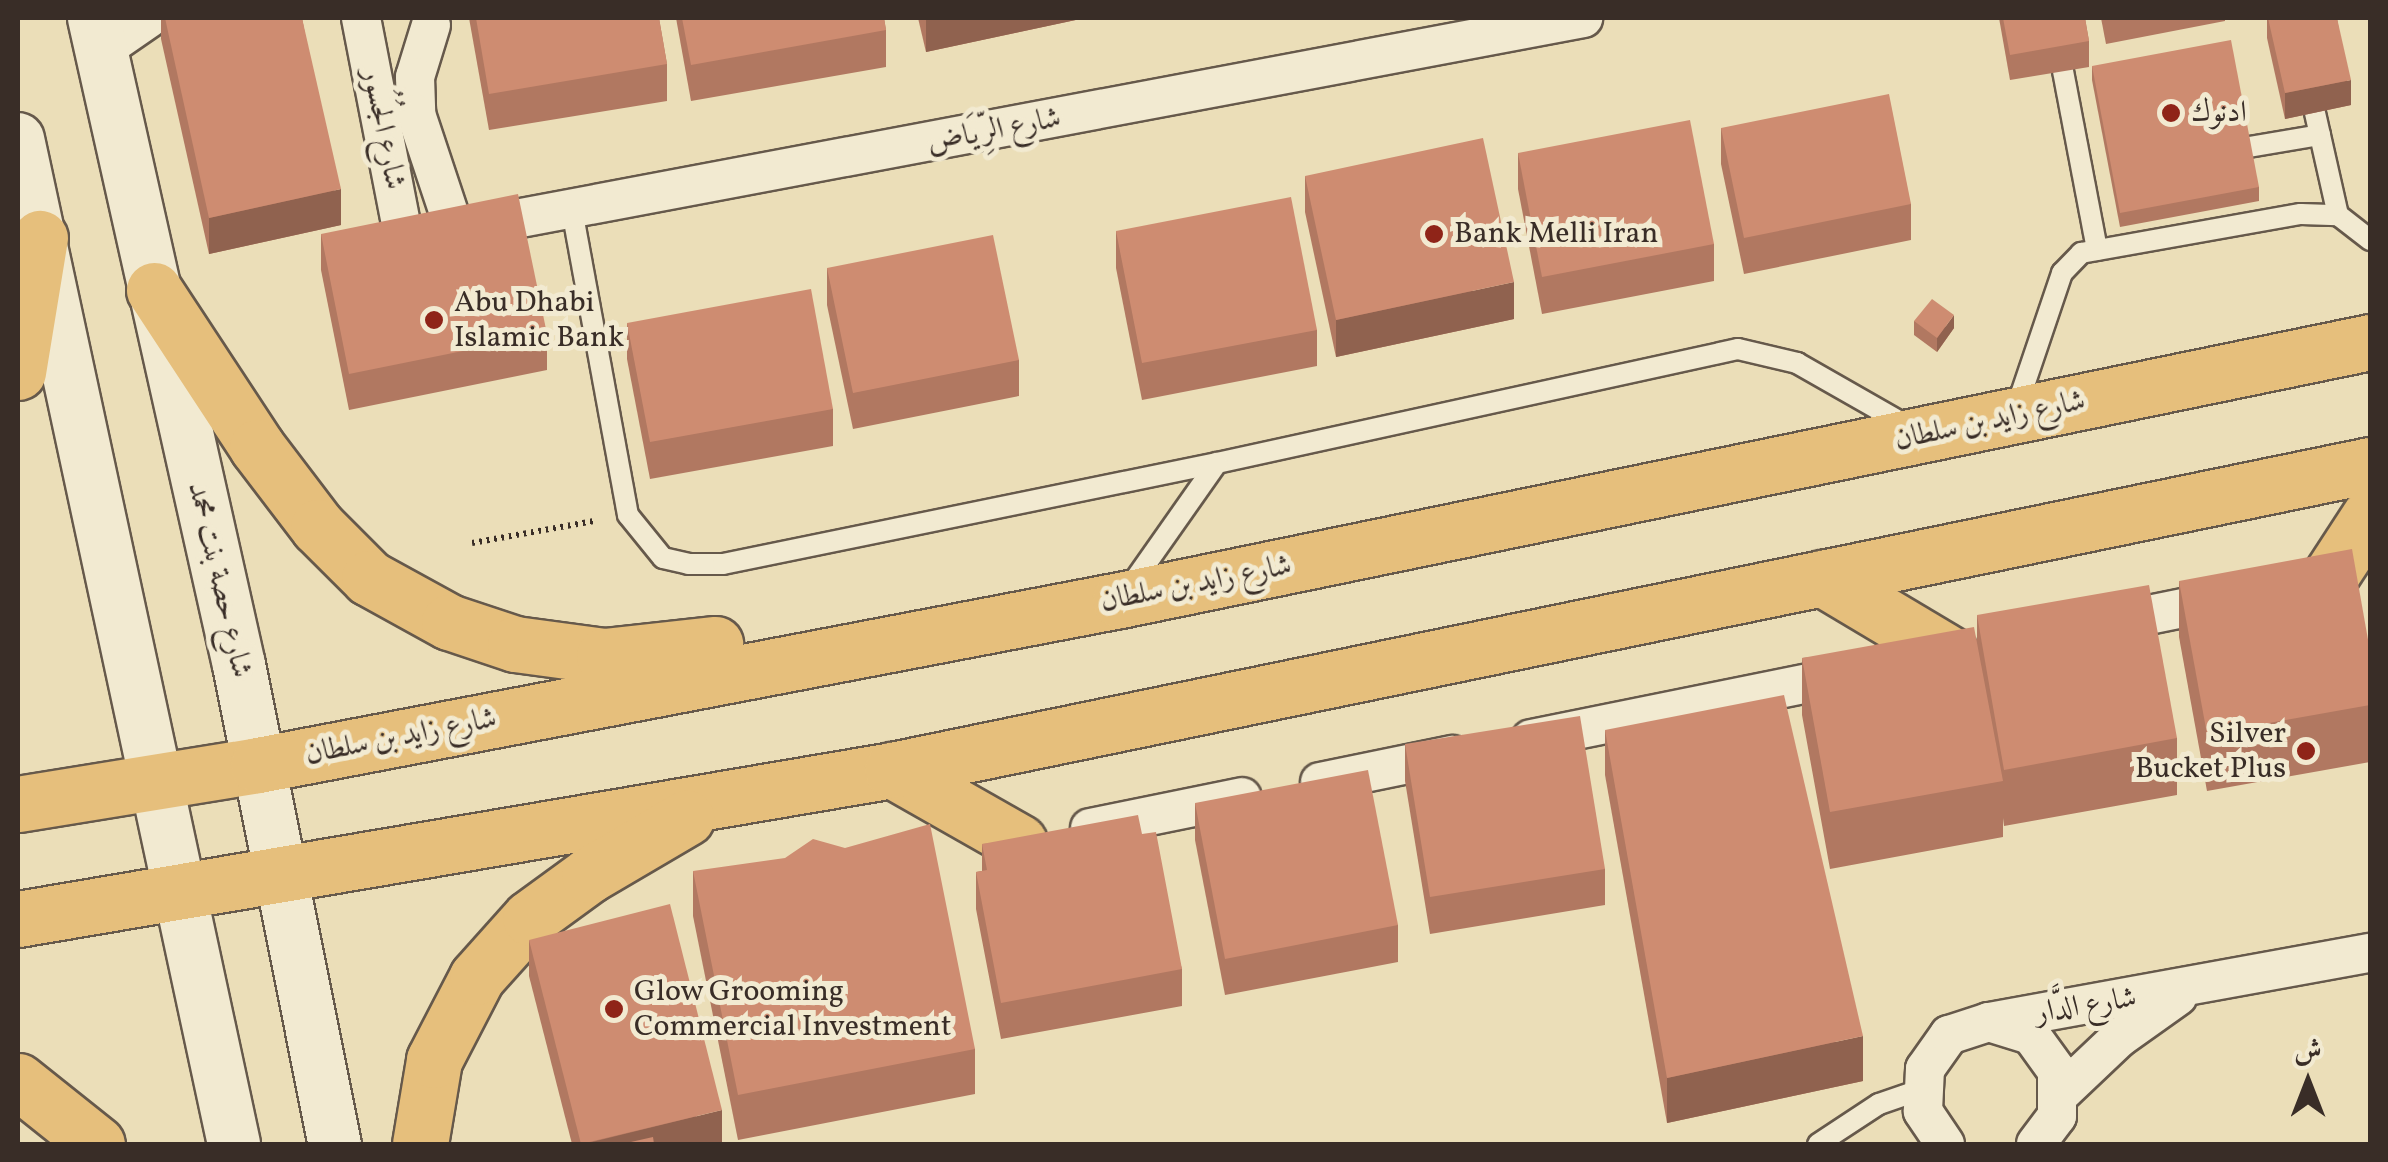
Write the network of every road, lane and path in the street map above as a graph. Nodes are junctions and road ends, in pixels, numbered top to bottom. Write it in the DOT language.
graph roads {
  1 [pos="149,18"];
  2 [pos="362,18"];
  3 [pos="1583,18"];
  4 [pos="436,21"];
  5 [pos="98,34"];
  6 [pos="2064,71"];
  7 [pos="2314,113"];
  8 [pos="2320,135"];
  9 [pos="2249,148"];
  10 [pos="20,161"];
  11 [pos="2110,172"];
  12 [pos="2084,176"];
  13 [pos="572,210"];
  14 [pos="2338,215"];
  15 [pos="456,231"];
  16 [pos="40,238"];
  17 [pos="404,240"];
  18 [pos="2370,240"];
  19 [pos="2097,250"];
  20 [pos="154,290"];
  21 [pos="2370,342"];
  22 [pos="18,372"];
  23 [pos="2014,416"];
  24 [pos="1924,436"];
  25 [pos="1217,463"];
  26 [pos="2370,465"];
  27 [pos="628,515"];
  28 [pos="2370,515"];
  29 [pos="472,542"];
  30 [pos="1822,578"];
  31 [pos="2316,581"];
  32 [pos="1120,600"];
  33 [pos="2064,632"];
  34 [pos="1970,651"];
  35 [pos="258,765"];
  36 [pos="892,770"];
  37 [pos="156,782"];
  38 [pos="724,797"];
  39 [pos="18,804"];
  40 [pos="1018,842"];
  41 [pos="278,878"];
  42 [pos="180,894"];
  43 [pos="18,919"];
  44 [pos="2370,953"];
  45 [pos="2184,992"];
  46 [pos="1988,1022"];
  47 [pos="18,1081"];
  48 [pos="1920,1090"];
  49 [pos="2061,1093"];
  50 [pos="97,1144"];
  51 [pos="234,1144"];
  52 [pos="334,1144"];
  53 [pos="420,1144"];
  54 [pos="1818,1144"];
  55 [pos="1945,1144"];
  56 [pos="2036,1144"];
  1 -- 5 [label="street"];
  2 -- 4 [label="street"];
  2 -- 17 [label="street, شارع الجُسُور"];
  3 -- 13 [label="street, شارع الرِّيَاض"];
  4 -- 15 [label="street, شارع الجُسُور"];
  5 -- 20 [label="main road, شارع حصة بنت محمد"];
  6 -- 12 [label="lane"];
  7 -- 8 [label="lane"];
  8 -- 9 [label="lane"];
  8 -- 14 [label="lane"];
  10 -- 16 [label="main road"];
  11 -- 12 [label="lane"];
  12 -- 19 [label="lane"];
  13 -- 15 [label="street, شارع الرِّيَاض"];
  13 -- 27 [label="lane"];
  14 -- 18 [label="lane"];
  14 -- 19 [label="lane"];
  15 -- 17 [label="street, شارع الرِّيَاض"];
  16 -- 22 [label="highway"];
  16 -- 37 [label="main road"];
  19 -- 23 [label="lane"];
  20 -- 32 [label="highway"];
  20 -- 35 [label="main road, شارع حصة بنت محمد"];
  21 -- 23 [label="highway, شارع زايد بن سلطان"];
  23 -- 24 [label="highway, شارع زايد بن سلطان"];
  24 -- 25 [label="lane"];
  24 -- 32 [label="highway, شارع زايد بن سلطان"];
  25 -- 27 [label="lane"];
  25 -- 32 [label="lane"];
  26 -- 30 [label="highway"];
  27 -- 29 [label="path"];
  28 -- 31 [label="highway"];
  30 -- 34 [label="highway"];
  30 -- 36 [label="highway"];
  31 -- 33 [label="street"];
  32 -- 35 [label="highway, شارع زايد بن سلطان"];
  34 -- 40 [label="street"];
  35 -- 37 [label="highway, شارع زايد بن سلطان"];
  35 -- 41 [label="main road, شارع حصة بنت محمد"];
  36 -- 38 [label="highway"];
  36 -- 40 [label="highway"];
  37 -- 39 [label="highway, شارع زايد بن سلطان"];
  37 -- 42 [label="main road"];
  38 -- 41 [label="highway"];
  38 -- 53 [label="highway"];
  41 -- 42 [label="highway"];
  41 -- 52 [label="main road, شارع حصة بنت محمد"];
  42 -- 43 [label="highway"];
  42 -- 51 [label="main road"];
  44 -- 45 [label="street, شارع الدَّار"];
  45 -- 46 [label="street, شارع الدَّار"];
  45 -- 49 [label="street, شارع الدَّار"];
  46 -- 48 [label="street, شارع الدَّار"];
  46 -- 49 [label="street"];
  47 -- 50 [label="highway"];
  48 -- 54 [label="lane"];
  48 -- 55 [label="street"];
  49 -- 56 [label="street"];
}
